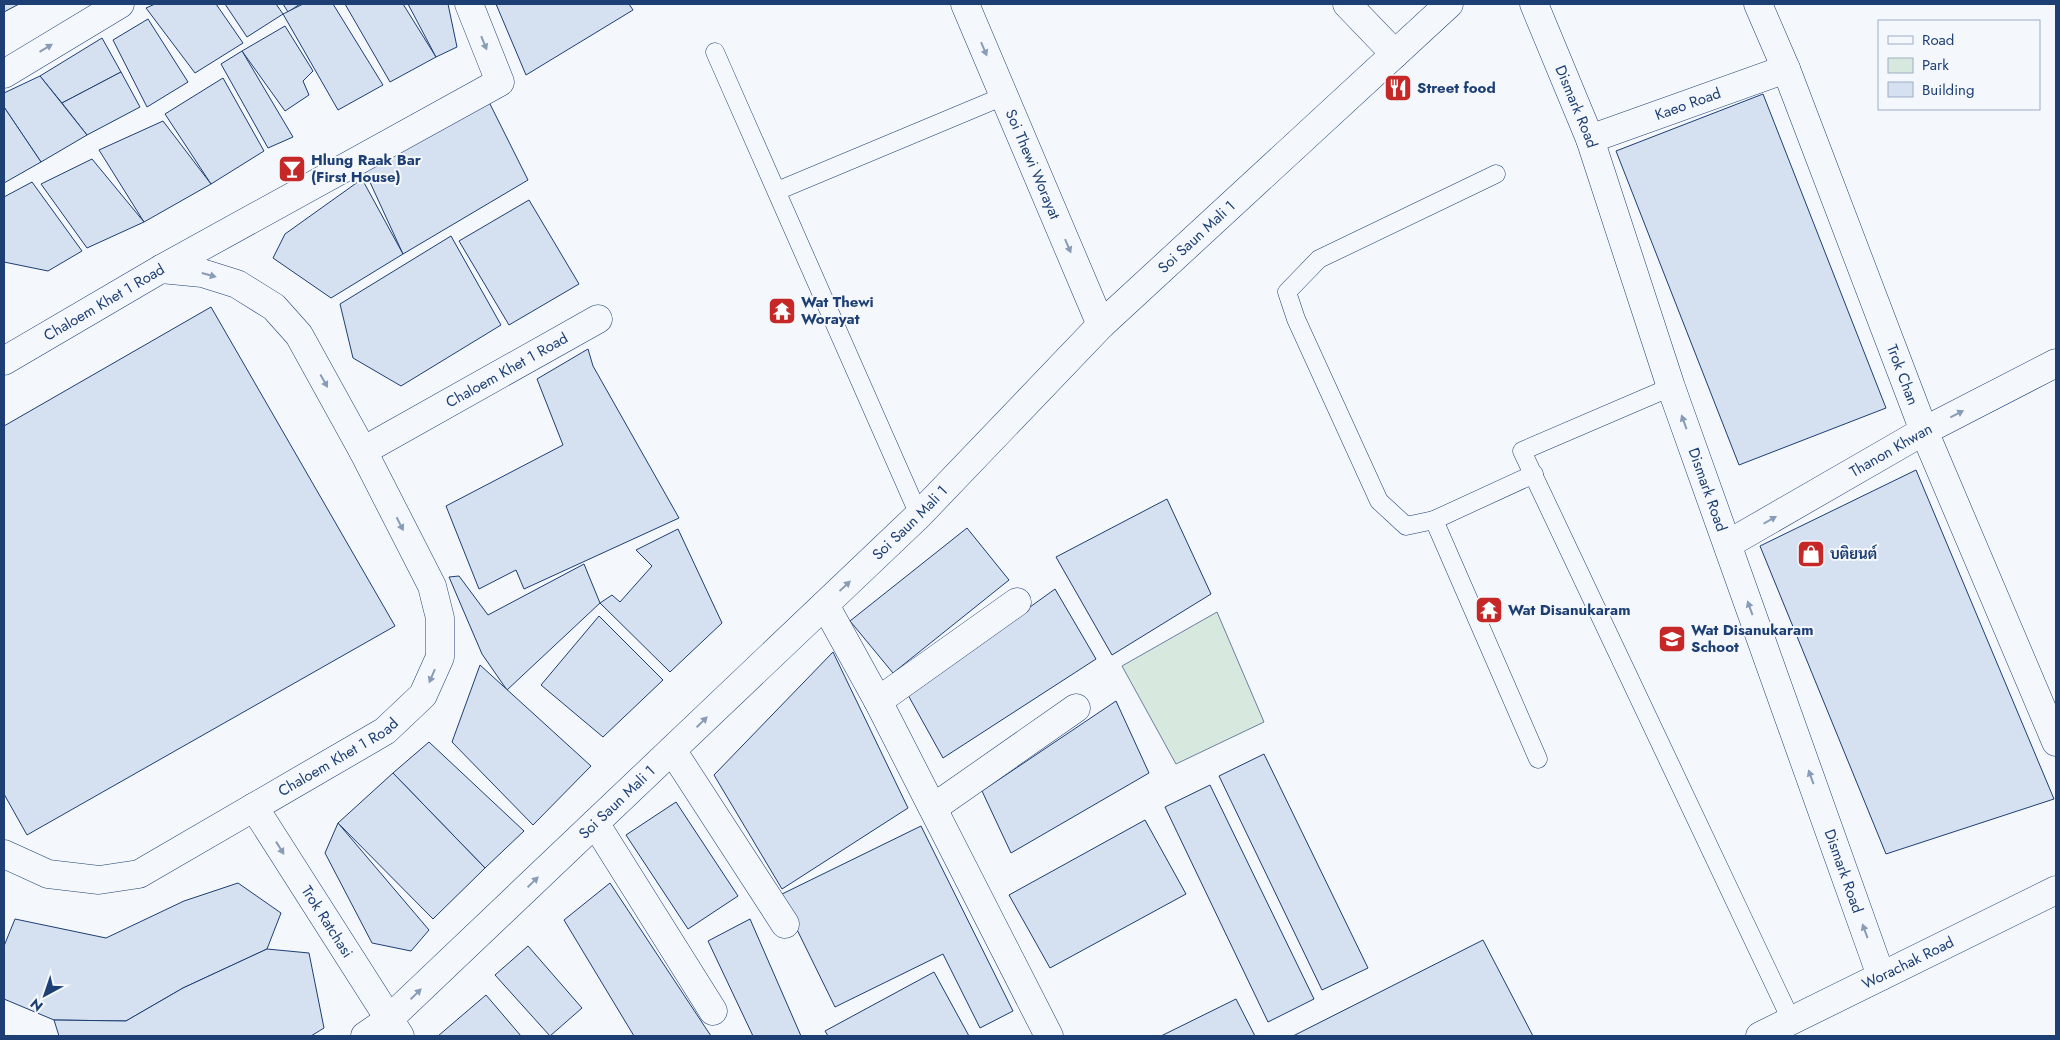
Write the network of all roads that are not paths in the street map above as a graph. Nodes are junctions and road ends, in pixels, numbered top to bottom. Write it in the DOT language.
graph roads {
  1 [pos="120,4"];
  2 [pos="469,4"];
  3 [pos="964,4"];
  4 [pos="1347,4"];
  5 [pos="1449,4"];
  6 [pos="1534,4"];
  7 [pos="1758,4"];
  8 [pos="715,52"];
  9 [pos="1395,54"];
  10 [pos="1786,69"];
  11 [pos="4,74"];
  12 [pos="1004,96"];
  13 [pos="1590,139"];
  14 [pos="1496,174"];
  15 [pos="777,191"];
  16 [pos="161,269"];
  17 [pos="598,319"];
  18 [pos="1101,325"];
  19 [pos="4,361"];
  20 [pos="2056,363"];
  21 [pos="1671,387"];
  22 [pos="1924,431"];
  23 [pos="363,451"];
  24 [pos="1534,474"];
  25 [pos="919,515"];
  26 [pos="1434,520"];
  27 [pos="1728,544"];
  28 [pos="1017,602"];
  29 [pos="825,605"];
  30 [pos="878,701"];
  31 [pos="1076,708"];
  32 [pos="2056,742"];
  33 [pos="672,750"];
  34 [pos="1538,759"];
  35 [pos="254,807"];
  36 [pos="932,808"];
  37 [pos="595,823"];
  38 [pos="4,854"];
  39 [pos="2056,890"];
  40 [pos="785,924"];
  41 [pos="1881,976"];
  42 [pos="713,1011"];
  43 [pos="1792,1022"];
  44 [pos="394,1028"];
  45 [pos="365,1036"];
  46 [pos="1049,1036"];
  47 [pos="1760,1036"];
  11 -- 1 [label="street, one-way"];
  2 -- 16 [label="street, one-way"];
  3 -- 12 [label="street, Soi Thewi Worayat, one-way"];
  4 -- 9 [label="street"];
  5 -- 9 [label="street, Soi Saun Mali 1"];
  6 -- 13 [label="street, Dismark Road"];
  7 -- 10 [label="street, Trok Chan"];
  8 -- 15 [label="lane"];
  9 -- 18 [label="street, Soi Saun Mali 1"];
  10 -- 13 [label="street, Kaeo Road"];
  10 -- 22 [label="street, Trok Chan"];
  12 -- 15 [label="lane"];
  12 -- 18 [label="street, Soi Thewi Worayat, one-way"];
  13 -- 21 [label="street, Dismark Road"];
  14 -- 26 [label="lane"];
  15 -- 25 [label="lane"];
  16 -- 19 [label="street, Chaloem Khet 1 Road"];
  16 -- 23 [label="street, Chaloem Khet 1 Road, one-way"];
  17 -- 23 [label="street, Chaloem Khet 1 Road"];
  18 -- 25 [label="street, Soi Saun Mali 1"];
  22 -- 20 [label="street, Thanon Khwan, one-way"];
  21 -- 24 [label="lane"];
  27 -- 21 [label="street, Dismark Road, one-way"];
  27 -- 22 [label="street, Thanon Khwan, one-way"];
  22 -- 32 [label="street, Trok Chan"];
  23 -- 35 [label="street, Chaloem Khet 1 Road, one-way"];
  24 -- 26 [label="lane"];
  24 -- 43 [label="lane"];
  29 -- 25 [label="street, Soi Saun Mali 1, one-way"];
  26 -- 34 [label="lane"];
  41 -- 27 [label="street, Dismark Road, one-way"];
  28 -- 30 [label="street"];
  29 -- 30 [label="street"];
  33 -- 29 [label="street, Soi Saun Mali 1, one-way"];
  30 -- 36 [label="street"];
  31 -- 36 [label="street"];
  33 -- 37 [label="street, Soi Saun Mali 1"];
  33 -- 40 [label="street"];
  35 -- 38 [label="street, Chaloem Khet 1 Road"];
  35 -- 44 [label="street, Trok Ratchasi, one-way"];
  36 -- 46 [label="street"];
  37 -- 42 [label="street"];
  44 -- 37 [label="street, Soi Saun Mali 1, one-way"];
  39 -- 41 [label="street, Worachak Road"];
  41 -- 43 [label="street, Worachak Road"];
  43 -- 47 [label="street, Worachak Road"];
  44 -- 45 [label="street, Soi Saun Mali 1"];
}
